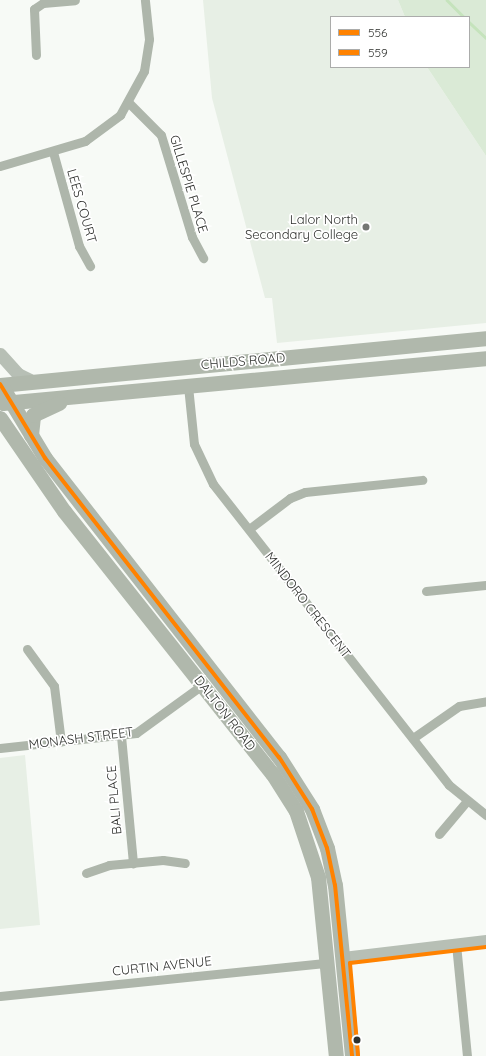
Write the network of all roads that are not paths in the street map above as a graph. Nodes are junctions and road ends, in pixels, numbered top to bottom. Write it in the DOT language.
graph roads {
  1 [pos="75,0"];
  2 [pos="145,0"];
  3 [pos="36,55"];
  4 [pos="129,103"];
  5 [pos="53,152"];
  6 [pos="0,166"];
  7 [pos="203,258"];
  8 [pos="90,266"];
  9 [pos="486,338"];
  10 [pos="0,354"];
  11 [pos="486,358"];
  12 [pos="185,366"];
  13 [pos="30,380"];
  14 [pos="0,385"];
  15 [pos="188,386"];
  16 [pos="83,396"];
  17 [pos="5,403"];
  18 [pos="0,418"];
  19 [pos="30,436"];
  20 [pos="422,480"];
  21 [pos="249,530"];
  22 [pos="486,585"];
  23 [pos="426,591"];
  24 [pos="27,649"];
  25 [pos="215,674"];
  26 [pos="202,685"];
  27 [pos="486,702"];
  28 [pos="121,736"];
  29 [pos="413,738"];
  30 [pos="61,742"];
  31 [pos="0,748"];
  32 [pos="466,802"];
  33 [pos="486,815"];
  34 [pos="439,834"];
  35 [pos="133,863"];
  36 [pos="185,863"];
  37 [pos="86,873"];
  38 [pos="486,941"];
  39 [pos="456,944"];
  40 [pos="343,958"];
  41 [pos="327,963"];
  42 [pos="0,996"];
  43 [pos="336,1056"];
  44 [pos="352,1056"];
  45 [pos="467,1056"];
  1 -- 3 [label="street"];
  2 -- 4 [label="street"];
  4 -- 5 [label="street"];
  4 -- 7 [label="street, GILLESPIE PLACE"];
  5 -- 6 [label="street"];
  5 -- 8 [label="street, LEES COURT"];
  9 -- 12 [label="main road, CHILDS ROAD"];
  10 -- 13 [label="street"];
  11 -- 15 [label="main road, CHILDS ROAD"];
  12 -- 13 [label="main road, CHILDS ROAD"];
  12 -- 15 [label="main road, MINDORO CRESCENT"];
  13 -- 14 [label="main road, CHILDS ROAD"];
  14 -- 17 [label="main road, DALTON ROAD"];
  15 -- 16 [label="main road, CHILDS ROAD"];
  15 -- 21 [label="street, MINDORO CRESCENT"];
  16 -- 17 [label="main road, CHILDS ROAD"];
  16 -- 19 [label="main road"];
  17 -- 19 [label="main road, DALTON ROAD"];
  18 -- 26 [label="main road, DALTON ROAD"];
  19 -- 25 [label="main road, DALTON ROAD"];
  20 -- 21 [label="street"];
  21 -- 29 [label="street, MINDORO CRESCENT"];
  22 -- 23 [label="street"];
  24 -- 30 [label="street"];
  25 -- 26 [label="main road, MONASH STREET"];
  25 -- 40 [label="main road, DALTON ROAD"];
  26 -- 28 [label="street, MONASH STREET"];
  26 -- 41 [label="main road, DALTON ROAD"];
  27 -- 29 [label="street"];
  28 -- 30 [label="street, MONASH STREET"];
  28 -- 35 [label="street, BALI PLACE"];
  29 -- 32 [label="street, MINDORO CRESCENT"];
  30 -- 31 [label="street, MONASH STREET"];
  32 -- 33 [label="street, MINDORO CRESCENT"];
  32 -- 34 [label="street"];
  35 -- 36 [label="street"];
  35 -- 37 [label="street"];
  38 -- 39 [label="street"];
  39 -- 40 [label="street"];
  39 -- 45 [label="street"];
  40 -- 44 [label="main road, DALTON ROAD"];
  41 -- 42 [label="street, CURTIN AVENUE"];
  41 -- 43 [label="main road, DALTON ROAD"];
}
